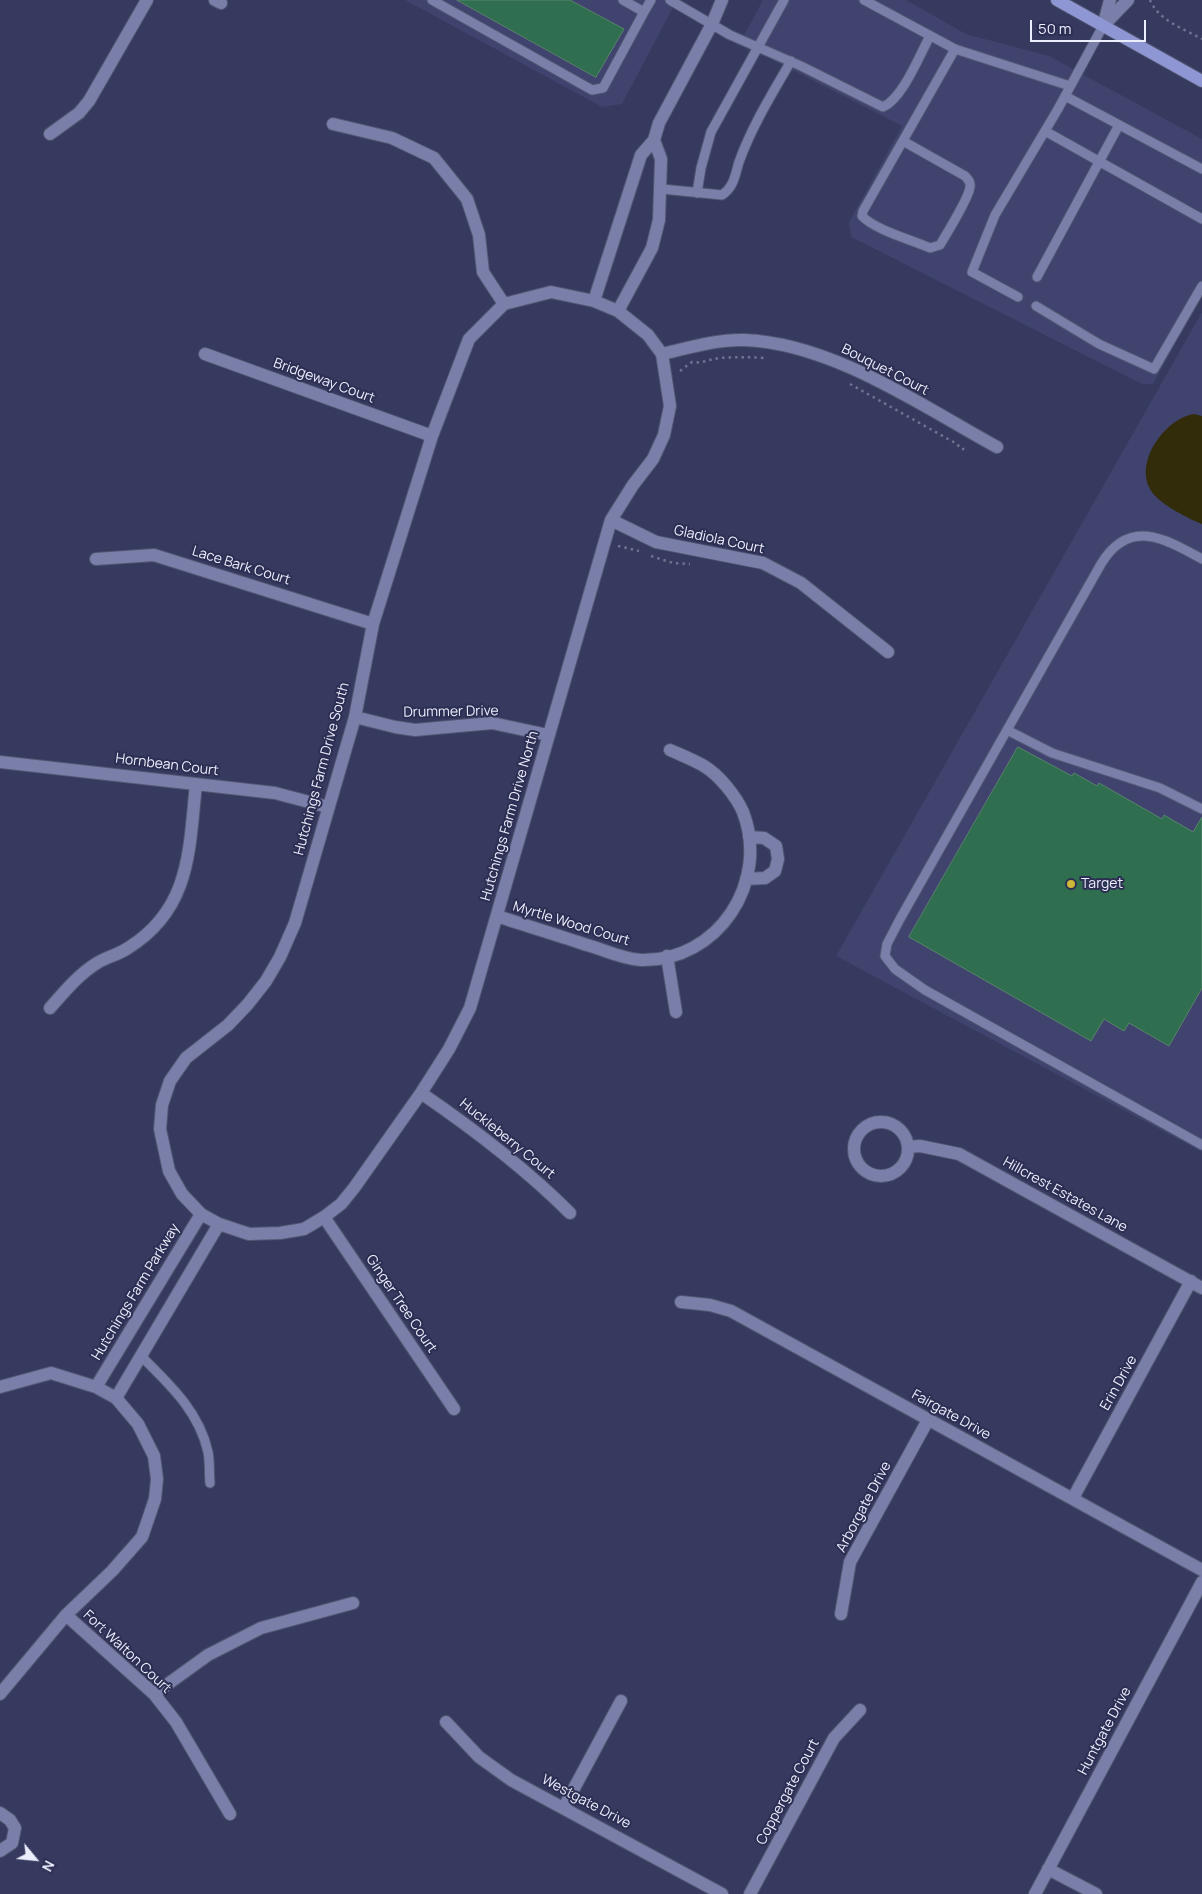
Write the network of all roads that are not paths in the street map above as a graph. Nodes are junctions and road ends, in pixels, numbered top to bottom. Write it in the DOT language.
graph roads {
  1 [pos="147,0"];
  2 [pos="432,0"];
  3 [pos="623,0"];
  4 [pos="651,0"];
  5 [pos="670,0"];
  6 [pos="722,0"];
  7 [pos="784,0"];
  8 [pos="864,0"];
  9 [pos="1057,0"];
  10 [pos="1110,0"];
  11 [pos="1128,0"];
  12 [pos="644,12"];
  13 [pos="712,24"];
  14 [pos="1103,26"];
  15 [pos="930,36"];
  16 [pos="757,46"];
  17 [pos="955,49"];
  18 [pos="791,61"];
  19 [pos="1202,80"];
  20 [pos="1070,86"];
  21 [pos="1065,96"];
  22 [pos="333,124"];
  23 [pos="1119,125"];
  24 [pos="1045,131"];
  25 [pos="50,134"];
  26 [pos="654,140"];
  27 [pos="902,141"];
  28 [pos="1099,162"];
  29 [pos="1202,169"];
  30 [pos="662,189"];
  31 [pos="697,194"];
  32 [pos="1202,219"];
  33 [pos="1037,277"];
  34 [pos="1202,286"];
  35 [pos="1018,296"];
  36 [pos="594,301"];
  37 [pos="504,304"];
  38 [pos="1036,306"];
  39 [pos="618,312"];
  40 [pos="205,354"];
  41 [pos="662,354"];
  42 [pos="432,436"];
  43 [pos="998,448"];
  44 [pos="611,520"];
  45 [pos="96,559"];
  46 [pos="1202,559"];
  47 [pos="374,624"];
  48 [pos="888,652"];
  49 [pos="355,716"];
  50 [pos="1007,730"];
  51 [pos="548,735"];
  52 [pos="670,750"];
  53 [pos="0,762"];
  54 [pos="196,784"];
  55 [pos="328,807"];
  56 [pos="1202,809"];
  57 [pos="749,837"];
  58 [pos="746,879"];
  59 [pos="497,916"];
  60 [pos="666,956"];
  61 [pos="50,1008"];
  62 [pos="676,1012"];
  63 [pos="421,1093"];
  64 [pos="1202,1145"];
  65 [pos="908,1147"];
  66 [pos="570,1213"];
  67 [pos="201,1214"];
  68 [pos="324,1216"];
  69 [pos="219,1224"];
  70 [pos="1196,1284"];
  71 [pos="681,1302"];
  72 [pos="141,1356"];
  73 [pos="0,1387"];
  74 [pos="96,1387"];
  75 [pos="116,1398"];
  76 [pos="454,1409"];
  77 [pos="928,1420"];
  78 [pos="210,1483"];
  79 [pos="1073,1498"];
  80 [pos="1202,1570"];
  81 [pos="1202,1582"];
  82 [pos="353,1603"];
  83 [pos="841,1614"];
  84 [pos="66,1615"];
  85 [pos="0,1694"];
  86 [pos="154,1694"];
  87 [pos="621,1701"];
  88 [pos="860,1710"];
  89 [pos="446,1722"];
  90 [pos="564,1807"];
  91 [pos="0,1813"];
  92 [pos="230,1814"];
  93 [pos="0,1851"];
  94 [pos="1048,1869"];
  95 [pos="722,1894"];
  96 [pos="750,1894"];
  97 [pos="1035,1894"];
  98 [pos="1096,1894"];
  1 -- 25 [label="street"];
  2 -- 12 [label="lane"];
  3 -- 12 [label="lane"];
  4 -- 12 [label="lane"];
  5 -- 13 [label="lane"];
  6 -- 13 [label="street"];
  7 -- 16 [label="lane"];
  8 -- 15 [label="lane"];
  9 -- 14 [label="main road"];
  10 -- 14 [label="street"];
  11 -- 14 [label="street"];
  13 -- 16 [label="lane"];
  13 -- 26 [label="street"];
  14 -- 19 [label="main road"];
  14 -- 20 [label="lane"];
  15 -- 17 [label="lane"];
  15 -- 18 [label="lane"];
  16 -- 18 [label="lane"];
  16 -- 31 [label="lane"];
  17 -- 20 [label="lane"];
  17 -- 27 [label="lane"];
  18 -- 31 [label="lane"];
  20 -- 21 [label="lane"];
  21 -- 23 [label="lane"];
  21 -- 24 [label="lane"];
  22 -- 37 [label="street"];
  23 -- 28 [label="lane"];
  23 -- 29 [label="lane"];
  24 -- 28 [label="lane"];
  24 -- 35 [label="lane"];
  26 -- 30 [label="street"];
  26 -- 36 [label="street"];
  27 -- 27 [label="lane"];
  28 -- 32 [label="lane"];
  28 -- 33 [label="lane"];
  30 -- 31 [label="lane"];
  30 -- 39 [label="street"];
  34 -- 38 [label="lane"];
  36 -- 37 [label="street"];
  36 -- 39 [label="street, Hutchings Farm Drive North"];
  37 -- 42 [label="street, Hutchings Farm Drive South"];
  39 -- 41 [label="street, Hutchings Farm Drive North"];
  40 -- 42 [label="street, Bridgeway Court"];
  41 -- 43 [label="street, Bouquet Court"];
  41 -- 44 [label="street, Hutchings Farm Drive North"];
  42 -- 47 [label="street, Hutchings Farm Drive South"];
  44 -- 48 [label="street, Gladiola Court"];
  44 -- 51 [label="street, Hutchings Farm Drive North"];
  45 -- 47 [label="street, Lace Bark Court"];
  46 -- 50 [label="lane"];
  47 -- 49 [label="street, Hutchings Farm Drive South"];
  49 -- 51 [label="street, Drummer Drive"];
  49 -- 55 [label="street, Hutchings Farm Drive South"];
  50 -- 56 [label="lane"];
  50 -- 64 [label="lane"];
  51 -- 59 [label="street, Hutchings Farm Drive North"];
  52 -- 57 [label="street, Myrtle Wood Court"];
  53 -- 54 [label="street, Hornbean Court"];
  54 -- 55 [label="street, Hornbean Court"];
  54 -- 61 [label="street"];
  55 -- 67 [label="street, Hutchings Farm Drive South"];
  57 -- 58 [label="street, Myrtle Wood Court"];
  57 -- 58 [label="street"];
  58 -- 60 [label="street, Myrtle Wood Court"];
  59 -- 60 [label="street, Myrtle Wood Court"];
  59 -- 63 [label="street, Hutchings Farm Drive North"];
  60 -- 62 [label="street"];
  63 -- 66 [label="street, Huckleberry Court"];
  63 -- 68 [label="street, Hutchings Farm Drive North"];
  65 -- 65 [label="street"];
  65 -- 70 [label="street, Hillcrest Estates Lane"];
  67 -- 69 [label="street, Hutchings Farm Drive North"];
  67 -- 74 [label="street, Hutchings Farm Parkway"];
  68 -- 69 [label="street, Hutchings Farm Drive North"];
  68 -- 76 [label="street, Ginger Tree Court"];
  69 -- 72 [label="street"];
  70 -- 79 [label="street, Erin Drive"];
  71 -- 77 [label="street, Fairgate Drive"];
  72 -- 75 [label="street"];
  72 -- 78 [label="lane"];
  73 -- 74 [label="street"];
  74 -- 75 [label="street"];
  75 -- 84 [label="street"];
  77 -- 79 [label="street, Fairgate Drive"];
  77 -- 83 [label="street, Arborgate Drive"];
  79 -- 80 [label="street, Fairgate Drive"];
  81 -- 94 [label="street, Huntgate Drive"];
  82 -- 86 [label="street"];
  84 -- 85 [label="street"];
  84 -- 86 [label="street, Fort Walton Court"];
  86 -- 92 [label="street, Fort Walton Court"];
  87 -- 90 [label="street"];
  88 -- 96 [label="street, Coppergate Court"];
  89 -- 90 [label="street, Westgate Drive"];
  90 -- 95 [label="street, Westgate Drive"];
  91 -- 93 [label="street"];
  94 -- 97 [label="street, Huntgate Drive"];
  94 -- 98 [label="street"];
}
